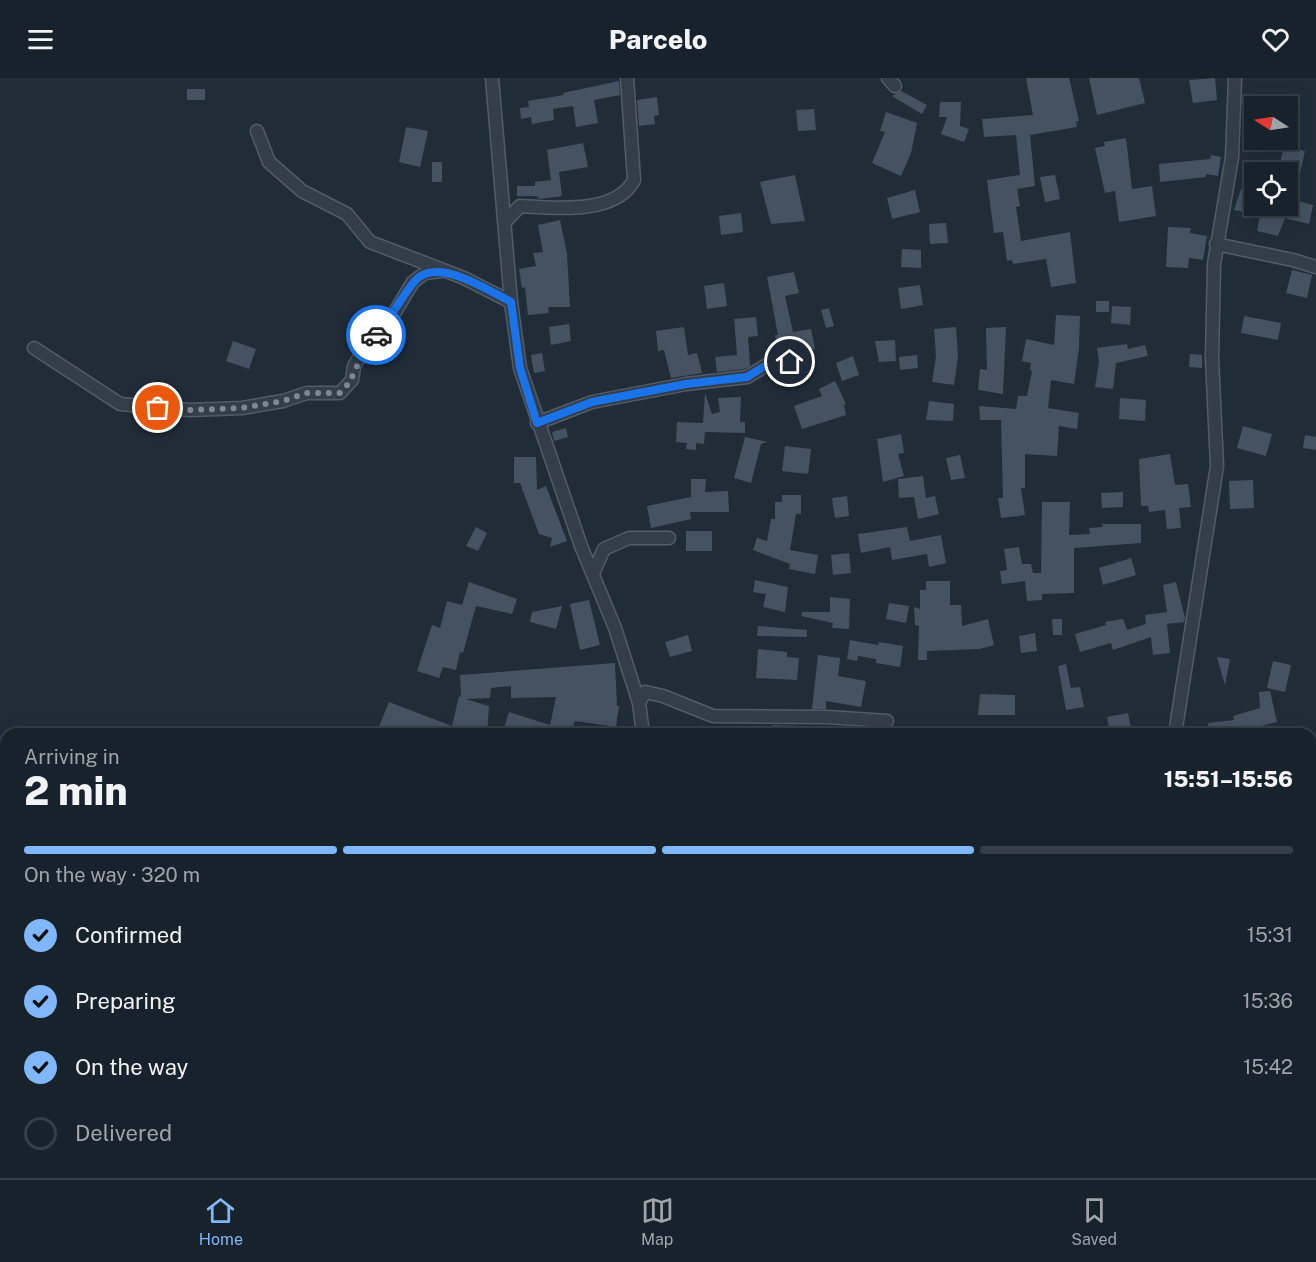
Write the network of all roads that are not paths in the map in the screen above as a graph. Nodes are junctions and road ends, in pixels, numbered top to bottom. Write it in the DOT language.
graph roads {
  1 [pos="492,78"];
  2 [pos="627,78"];
  3 [pos="1235,78"];
  4 [pos="257,131"];
  5 [pos="505,222"];
  6 [pos="1216,244"];
  7 [pos="1316,267"];
  8 [pos="441,271"];
  9 [pos="511,302"];
  10 [pos="34,348"];
  11 [pos="790,362"];
  12 [pos="537,423"];
  13 [pos="669,538"];
  14 [pos="592,573"];
  15 [pos="639,703"];
  16 [pos="887,721"];
  17 [pos="642,728"];
  18 [pos="1176,728"];
  1 -- 5 [label="street"];
  2 -- 5 [label="street"];
  3 -- 6 [label="street"];
  4 -- 8 [label="street"];
  5 -- 9 [label="street"];
  6 -- 7 [label="street"];
  6 -- 18 [label="street"];
  8 -- 9 [label="street"];
  8 -- 10 [label="street"];
  9 -- 12 [label="street"];
  11 -- 12 [label="street"];
  12 -- 14 [label="street"];
  13 -- 14 [label="street"];
  14 -- 15 [label="street"];
  15 -- 16 [label="street"];
  15 -- 17 [label="street"];
}
